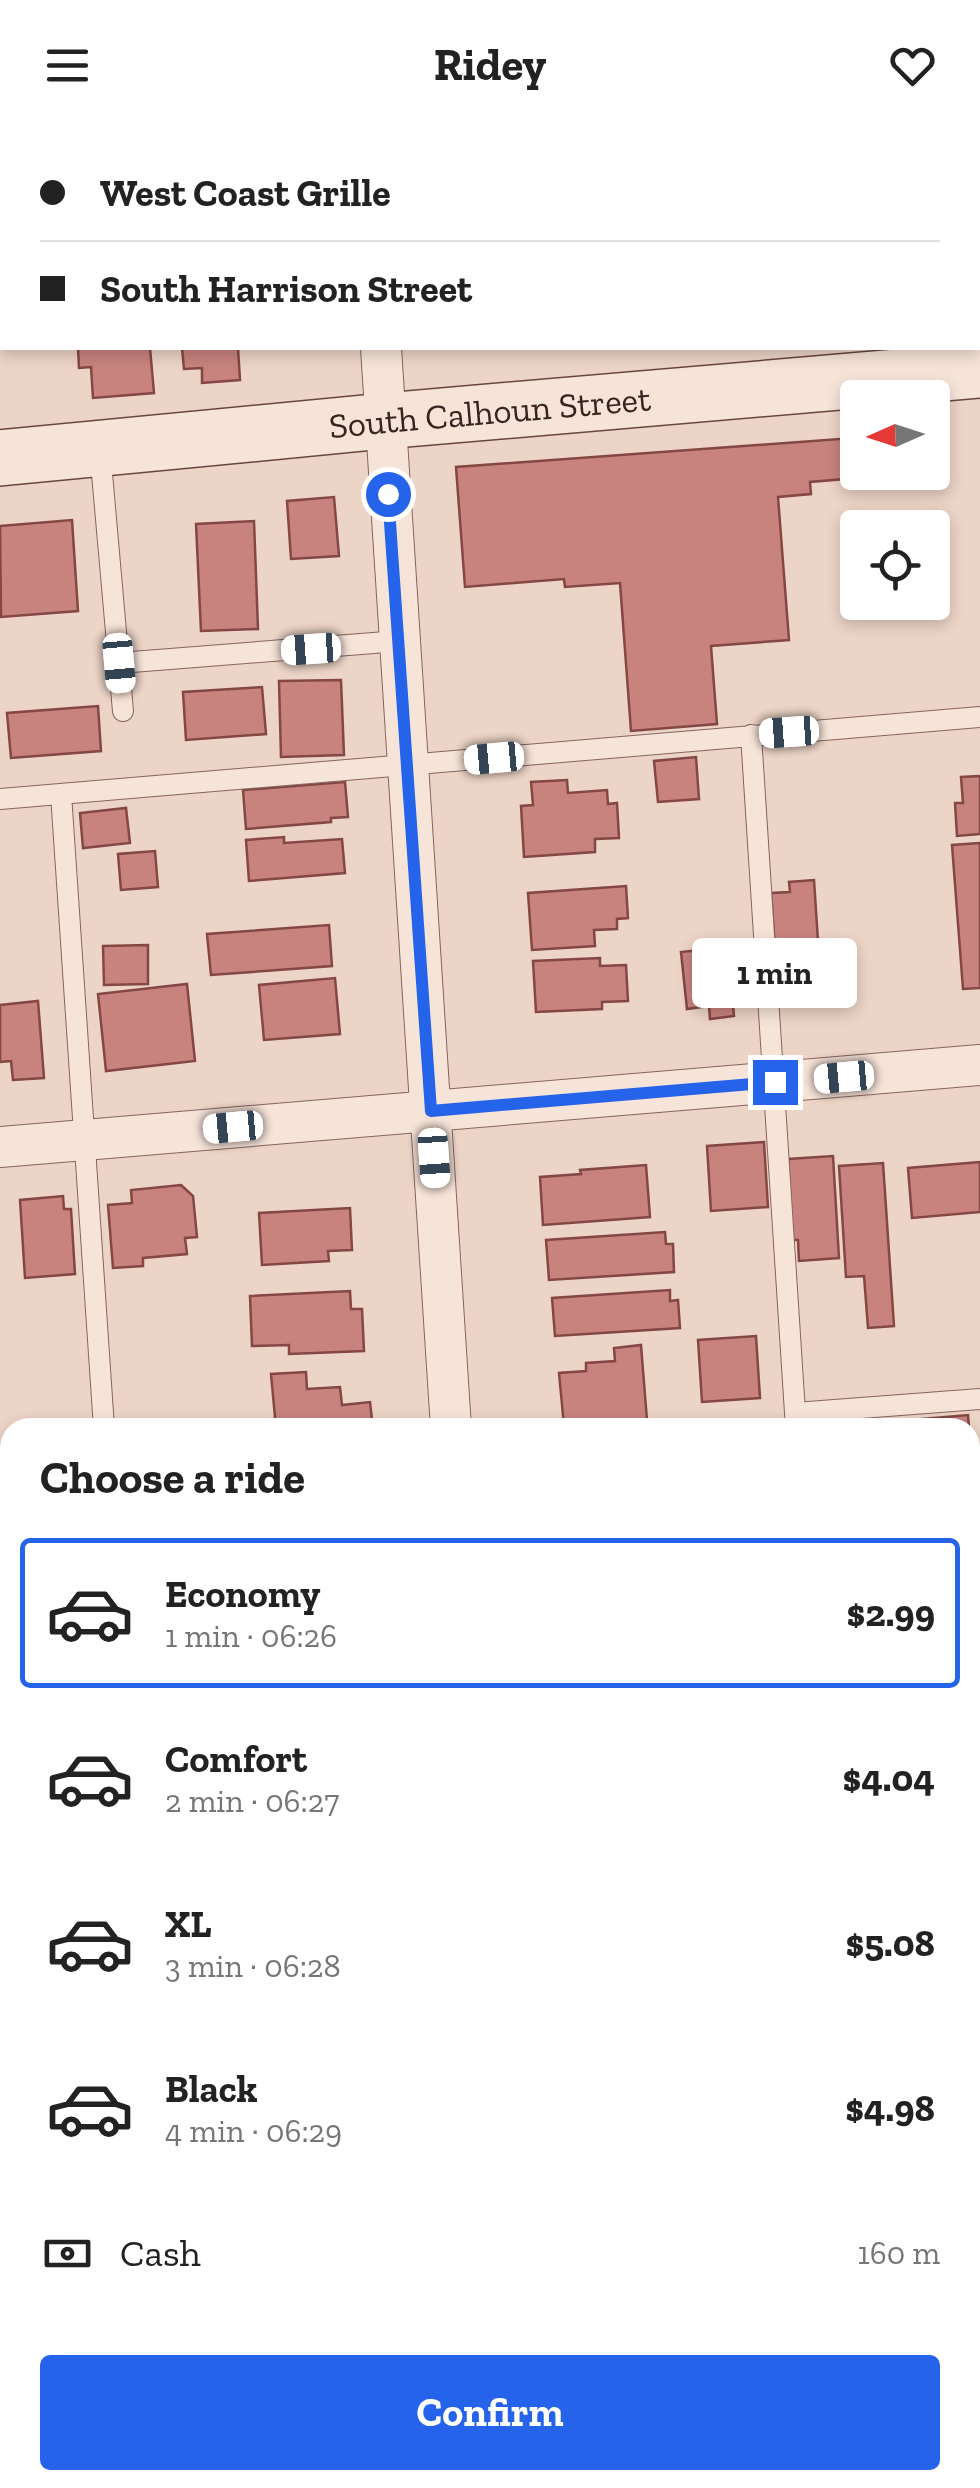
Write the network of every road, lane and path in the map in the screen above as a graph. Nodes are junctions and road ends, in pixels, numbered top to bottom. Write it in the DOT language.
graph roads {
  1 [pos="381,350"];
  2 [pos="923,361"];
  3 [pos="980,370"];
  4 [pos="384,421"];
  5 [pos="100,448"];
  6 [pos="0,458"];
  7 [pos="398,642"];
  8 [pos="119,663"];
  9 [pos="123,711"];
  10 [pos="980,717"];
  11 [pos="751,735"];
  12 [pos="408,765"];
  13 [pos="61,794"];
  14 [pos="0,799"];
  15 [pos="980,1065"];
  16 [pos="775,1082"];
  17 [pos="431,1111"];
  18 [pos="86,1140"];
  19 [pos="0,1147"];
  20 [pos="980,1399"];
  21 [pos="103,1418"];
  22 [pos="450,1418"];
  23 [pos="796,1418"];
  24 [pos="814,1418"];
  1 -- 4 [label="street"];
  2 -- 3 [label="street, South Calhoun Street"];
  2 -- 4 [label="street, South Calhoun Street"];
  4 -- 5 [label="street, South Calhoun Street"];
  4 -- 7 [label="street"];
  5 -- 6 [label="street, South Calhoun Street"];
  5 -- 8 [label="lane"];
  7 -- 8 [label="lane"];
  7 -- 12 [label="street"];
  8 -- 9 [label="lane"];
  10 -- 11 [label="lane"];
  11 -- 12 [label="lane"];
  11 -- 16 [label="lane"];
  12 -- 13 [label="lane"];
  12 -- 17 [label="street"];
  13 -- 14 [label="lane"];
  13 -- 18 [label="lane"];
  15 -- 16 [label="street"];
  16 -- 17 [label="street"];
  16 -- 23 [label="lane"];
  17 -- 18 [label="street"];
  17 -- 22 [label="street"];
  18 -- 19 [label="street"];
  18 -- 21 [label="lane"];
  20 -- 24 [label="lane"];
}
